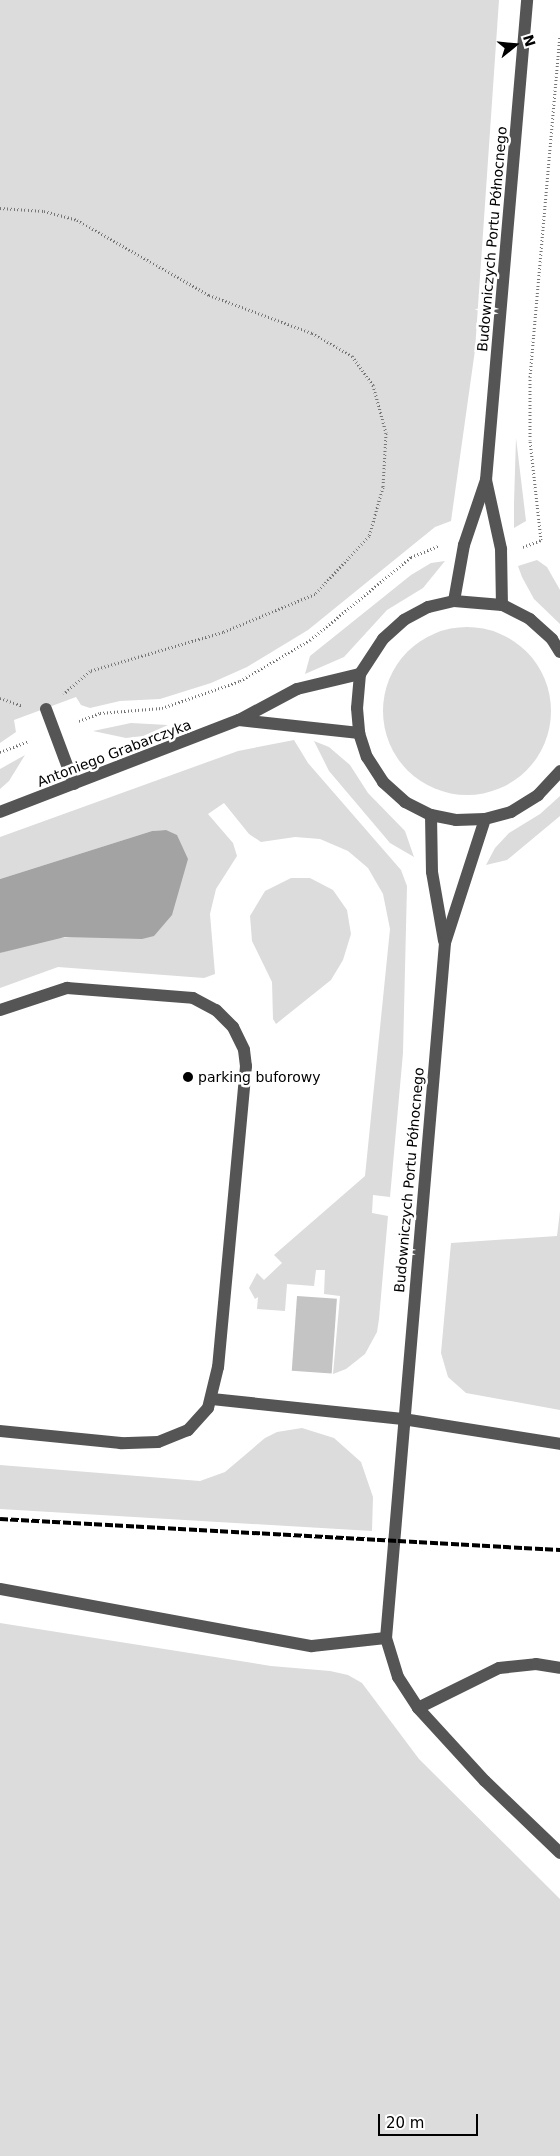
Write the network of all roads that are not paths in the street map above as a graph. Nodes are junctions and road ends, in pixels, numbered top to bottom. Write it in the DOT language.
graph roads {
  1 [pos="527,0"];
  2 [pos="486,480"];
  3 [pos="454,600"];
  4 [pos="502,605"];
  5 [pos="560,652"];
  6 [pos="360,674"];
  7 [pos="46,709"];
  8 [pos="239,720"];
  9 [pos="359,733"];
  10 [pos="560,771"];
  11 [pos="74,784"];
  12 [pos="0,812"];
  13 [pos="431,815"];
  14 [pos="485,819"];
  15 [pos="445,943"];
  16 [pos="0,1010"];
  17 [pos="212,1399"];
  18 [pos="403,1419"];
  19 [pos="0,1432"];
  20 [pos="560,1444"];
  21 [pos="0,1589"];
  22 [pos="386,1638"];
  23 [pos="560,1668"];
  24 [pos="418,1708"];
  25 [pos="560,1853"];
  1 -- 2 [label="street, Budowniczych Portu Północnego"];
  2 -- 3 [label="street, Budowniczych Portu Północnego"];
  2 -- 4 [label="street, Budowniczych Portu Północnego"];
  3 -- 4 [label="street"];
  3 -- 6 [label="street"];
  4 -- 5 [label="street"];
  6 -- 8 [label="street, Antoniego Grabarczyka"];
  6 -- 9 [label="street"];
  7 -- 11 [label="street"];
  8 -- 9 [label="street, Antoniego Grabarczyka"];
  8 -- 11 [label="street, Antoniego Grabarczyka"];
  9 -- 13 [label="street"];
  10 -- 14 [label="street"];
  11 -- 12 [label="street, Antoniego Grabarczyka"];
  13 -- 14 [label="street"];
  13 -- 15 [label="street, Budowniczych Portu Północnego"];
  14 -- 15 [label="street, Budowniczych Portu Północnego"];
  15 -- 18 [label="street, Budowniczych Portu Północnego"];
  16 -- 17 [label="street"];
  17 -- 18 [label="street"];
  17 -- 19 [label="street"];
  18 -- 20 [label="street"];
  18 -- 22 [label="street, Budowniczych Portu Północnego"];
  21 -- 22 [label="street"];
  22 -- 24 [label="street"];
  23 -- 24 [label="street"];
  24 -- 25 [label="street"];
}
